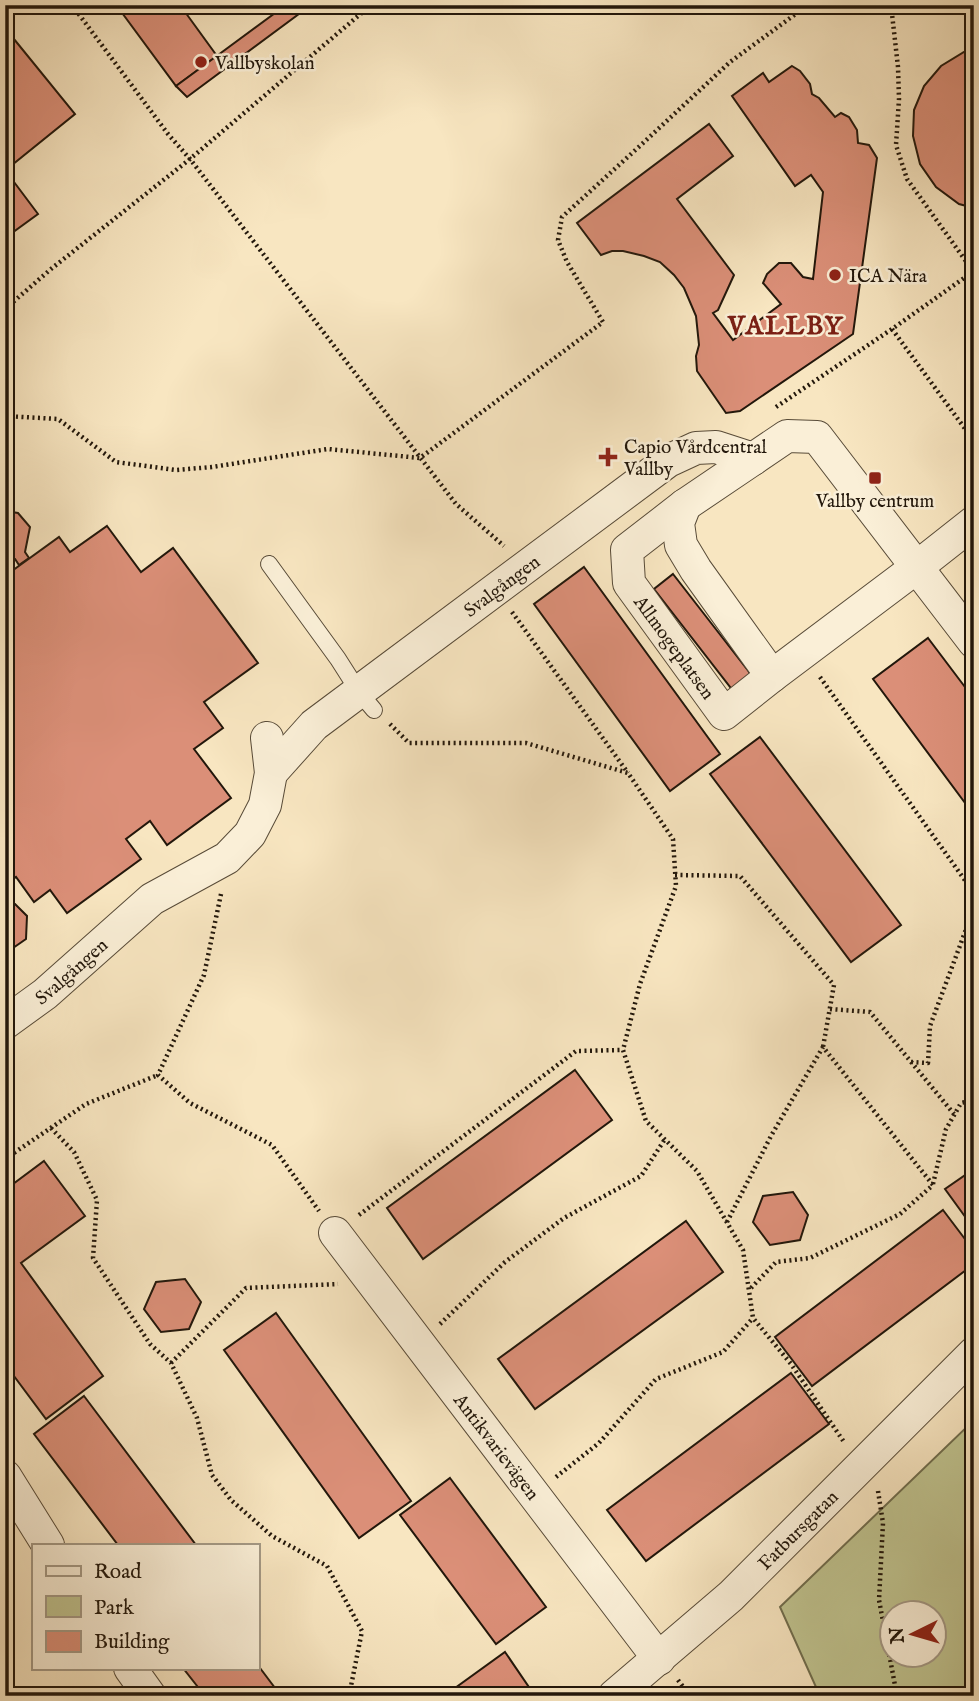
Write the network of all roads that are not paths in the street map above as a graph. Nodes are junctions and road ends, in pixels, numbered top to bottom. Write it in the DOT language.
graph roads {
  1 [pos="753,459"];
  2 [pos="685,505"];
  3 [pos="974,522"];
  4 [pos="269,564"];
  5 [pos="917,567"];
  6 [pos="974,642"];
  7 [pos="772,676"];
  8 [pos="367,701"];
  9 [pos="267,738"];
  10 [pos="271,773"];
  11 [pos="5,1023"];
  12 [pos="335,1233"];
  13 [pos="974,1353"];
  14 [pos="5,1476"];
  15 [pos="47,1544"];
  16 [pos="659,1659"];
  17 [pos="131,1670"];
  18 [pos="150,1696"];
  19 [pos="614,1696"];
  1 -- 2 [label="street, Allmogeplatsen"];
  1 -- 5 [label="street, Allmogeplatsen"];
  1 -- 8 [label="street, Svalgången"];
  2 -- 7 [label="street"];
  2 -- 7 [label="street, Allmogeplatsen"];
  3 -- 5 [label="street, Allmogeplatsen"];
  4 -- 8 [label="lane"];
  5 -- 6 [label="street"];
  5 -- 7 [label="street, Allmogeplatsen"];
  8 -- 10 [label="street, Svalgången"];
  9 -- 10 [label="street, Svalgången"];
  10 -- 11 [label="street, Svalgången"];
  12 -- 16 [label="street, Antikvarievägen"];
  13 -- 16 [label="street, Fatbursgatan"];
  14 -- 15 [label="street"];
  16 -- 19 [label="street, Fatbursgatan"];
  17 -- 18 [label="street"];
}
